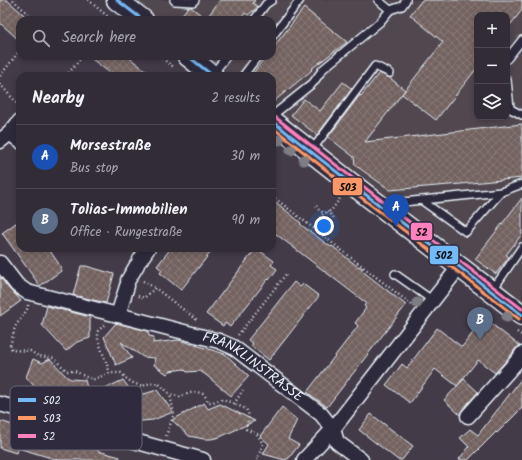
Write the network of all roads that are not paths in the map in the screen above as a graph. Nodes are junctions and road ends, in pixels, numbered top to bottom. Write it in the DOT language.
graph roads {
  1 [pos="117,0"];
  2 [pos="174,0"];
  3 [pos="195,0"];
  4 [pos="272,0"];
  5 [pos="300,0"];
  6 [pos="378,0"];
  7 [pos="406,0"];
  8 [pos="390,10"];
  9 [pos="137,16"];
  10 [pos="257,16"];
  11 [pos="276,32"];
  12 [pos="522,40"];
  13 [pos="510,55"];
  14 [pos="224,60"];
  15 [pos="255,60"];
  16 [pos="184,64"];
  17 [pos="203,72"];
  18 [pos="216,72"];
  19 [pos="246,72"];
  20 [pos="390,73"];
  21 [pos="510,109"];
  22 [pos="276,113"];
  23 [pos="522,115"];
  24 [pos="276,125"];
  25 [pos="16,128"];
  26 [pos="10,138"];
  27 [pos="311,152"];
  28 [pos="522,184"];
  29 [pos="501,192"];
  30 [pos="421,200"];
  31 [pos="386,209"];
  32 [pos="522,247"];
  33 [pos="145,252"];
  34 [pos="0,264"];
  35 [pos="460,266"];
  36 [pos="395,274"];
  37 [pos="492,291"];
  38 [pos="432,300"];
  39 [pos="117,315"];
  40 [pos="522,315"];
  41 [pos="522,354"];
  42 [pos="0,404"];
  43 [pos="10,407"];
  44 [pos="468,416"];
  45 [pos="333,429"];
  46 [pos="142,442"];
  47 [pos="203,460"];
  48 [pos="304,460"];
  49 [pos="361,460"];
  1 -- 9 [label="main road"];
  2 -- 3 [label="lane"];
  4 -- 10 [label="lane"];
  5 -- 11 [label="lane"];
  6 -- 8 [label="lane"];
  7 -- 8 [label="lane"];
  8 -- 22 [label="lane"];
  12 -- 13 [label="lane"];
  14 -- 18 [label="lane"];
  15 -- 19 [label="lane"];
  16 -- 17 [label="main road"];
  20 -- 27 [label="lane"];
  21 -- 23 [label="lane"];
  24 -- 27 [label="main road"];
  25 -- 26 [label="street"];
  27 -- 31 [label="main road"];
  28 -- 29 [label="lane"];
  29 -- 30 [label="lane"];
  29 -- 30 [label="lane"];
  30 -- 31 [label="lane"];
  31 -- 35 [label="main road"];
  32 -- 37 [label="lane"];
  33 -- 39 [label="street"];
  34 -- 39 [label="street, FRANKLINSTRASSE"];
  35 -- 37 [label="main road"];
  35 -- 38 [label="street"];
  36 -- 38 [label="lane"];
  37 -- 40 [label="main road"];
  38 -- 45 [label="street"];
  39 -- 45 [label="street, FRANKLINSTRASSE"];
  41 -- 44 [label="street"];
  42 -- 43 [label="street"];
  45 -- 48 [label="street"];
  45 -- 49 [label="street, FRANKLINSTRASSE"];
  46 -- 47 [label="street"];
}
